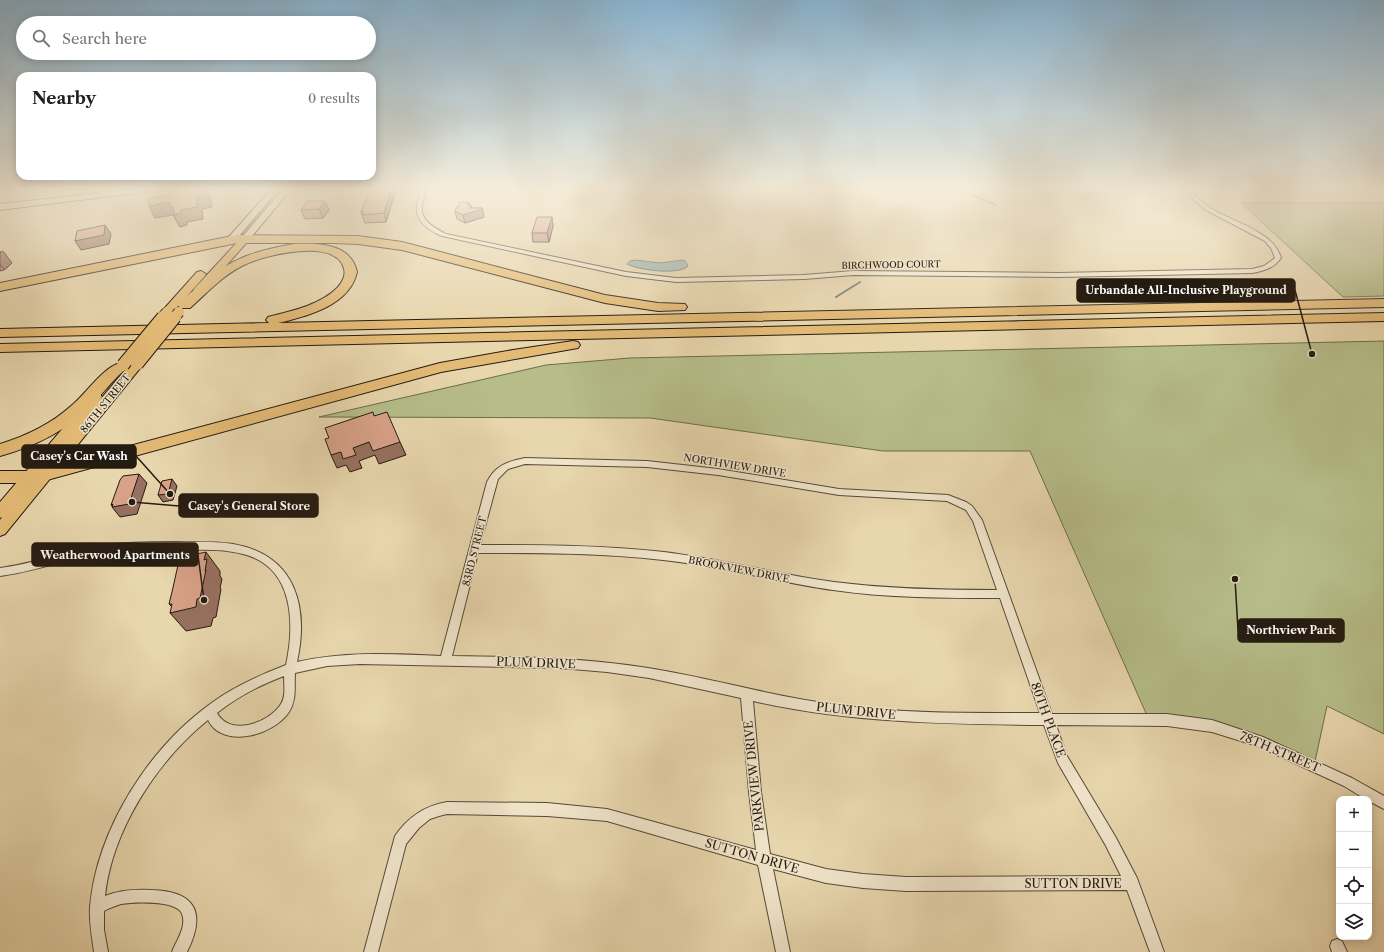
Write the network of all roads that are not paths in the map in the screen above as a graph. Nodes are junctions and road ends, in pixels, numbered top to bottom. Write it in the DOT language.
graph roads {
  1 [pos="238,232"];
  2 [pos="251,232"];
  3 [pos="439,232"];
  4 [pos="1251,232"];
  5 [pos="245,239"];
  6 [pos="231,240"];
  7 [pos="0,287"];
  8 [pos="1384,303"];
  9 [pos="182,309"];
  10 [pos="900,313"];
  11 [pos="1384,317"];
  12 [pos="150,330"];
  13 [pos="693,332"];
  14 [pos="0,333"];
  15 [pos="183,343"];
  16 [pos="0,348"];
  17 [pos="0,360"];
  18 [pos="121,367"];
  19 [pos="0,450"];
  20 [pos="525,461"];
  21 [pos="47,474"];
  22 [pos="0,477"];
  23 [pos="29,477"];
  24 [pos="940,498"];
  25 [pos="0,512"];
  26 [pos="0,530"];
  27 [pos="474,549"];
  28 [pos="0,572"];
  29 [pos="1003,594"];
  30 [pos="445,661"];
  31 [pos="290,669"];
  32 [pos="747,694"];
  33 [pos="210,710"];
  34 [pos="1046,719"];
  35 [pos="1170,720"];
  36 [pos="1384,803"];
  37 [pos="764,859"];
  38 [pos="1132,883"];
  39 [pos="97,907"];
  40 [pos="371,950"];
  41 [pos="101,952"];
  42 [pos="179,952"];
  43 [pos="783,952"];
  44 [pos="1157,952"];
  1 -- 6 [label="street"];
  2 -- 5 [label="street"];
  3 -- 4 [label="street, BIRCHWOOD COURT"];
  5 -- 6 [label="highway"];
  5 -- 9 [label="main road, 86TH STREET"];
  5 -- 10 [label="highway"];
  6 -- 7 [label="highway"];
  6 -- 18 [label="main road, 86TH STREET, bridge"];
  8 -- 10 [label="highway"];
  9 -- 12 [label="highway"];
  9 -- 21 [label="main road, 86TH STREET, bridge"];
  10 -- 12 [label="highway"];
  11 -- 13 [label="highway"];
  12 -- 14 [label="highway"];
  13 -- 15 [label="highway"];
  13 -- 21 [label="highway"];
  15 -- 16 [label="highway"];
  15 -- 17 [label="highway"];
  18 -- 19 [label="highway"];
  18 -- 23 [label="main road, 86TH STREET"];
  20 -- 24 [label="street, NORTHVIEW DRIVE"];
  20 -- 27 [label="street, 83RD STREET"];
  21 -- 23 [label="highway"];
  21 -- 26 [label="main road, 86TH STREET"];
  22 -- 23 [label="highway"];
  23 -- 25 [label="main road, 86TH STREET"];
  24 -- 29 [label="street, 80TH PLACE"];
  27 -- 29 [label="street, BROOKVIEW DRIVE"];
  27 -- 30 [label="street, 83RD STREET"];
  28 -- 31 [label="street"];
  29 -- 34 [label="street, 80TH PLACE"];
  30 -- 31 [label="street, PLUM DRIVE"];
  30 -- 32 [label="street, PLUM DRIVE"];
  31 -- 33 [label="street, PLUM DRIVE"];
  31 -- 33 [label="street"];
  32 -- 34 [label="street, PLUM DRIVE"];
  32 -- 37 [label="street, PARKVIEW DRIVE"];
  33 -- 39 [label="street, PLUM DRIVE"];
  34 -- 35 [label="street, PLUM DRIVE"];
  34 -- 38 [label="street, 80TH PLACE"];
  35 -- 36 [label="street, 78TH STREET"];
  37 -- 38 [label="street, SUTTON DRIVE"];
  37 -- 40 [label="street, SUTTON DRIVE"];
  37 -- 43 [label="street, PARKVIEW DRIVE"];
  38 -- 44 [label="street, 80TH PLACE"];
  39 -- 41 [label="street, PLUM DRIVE"];
  39 -- 42 [label="street"];
}
